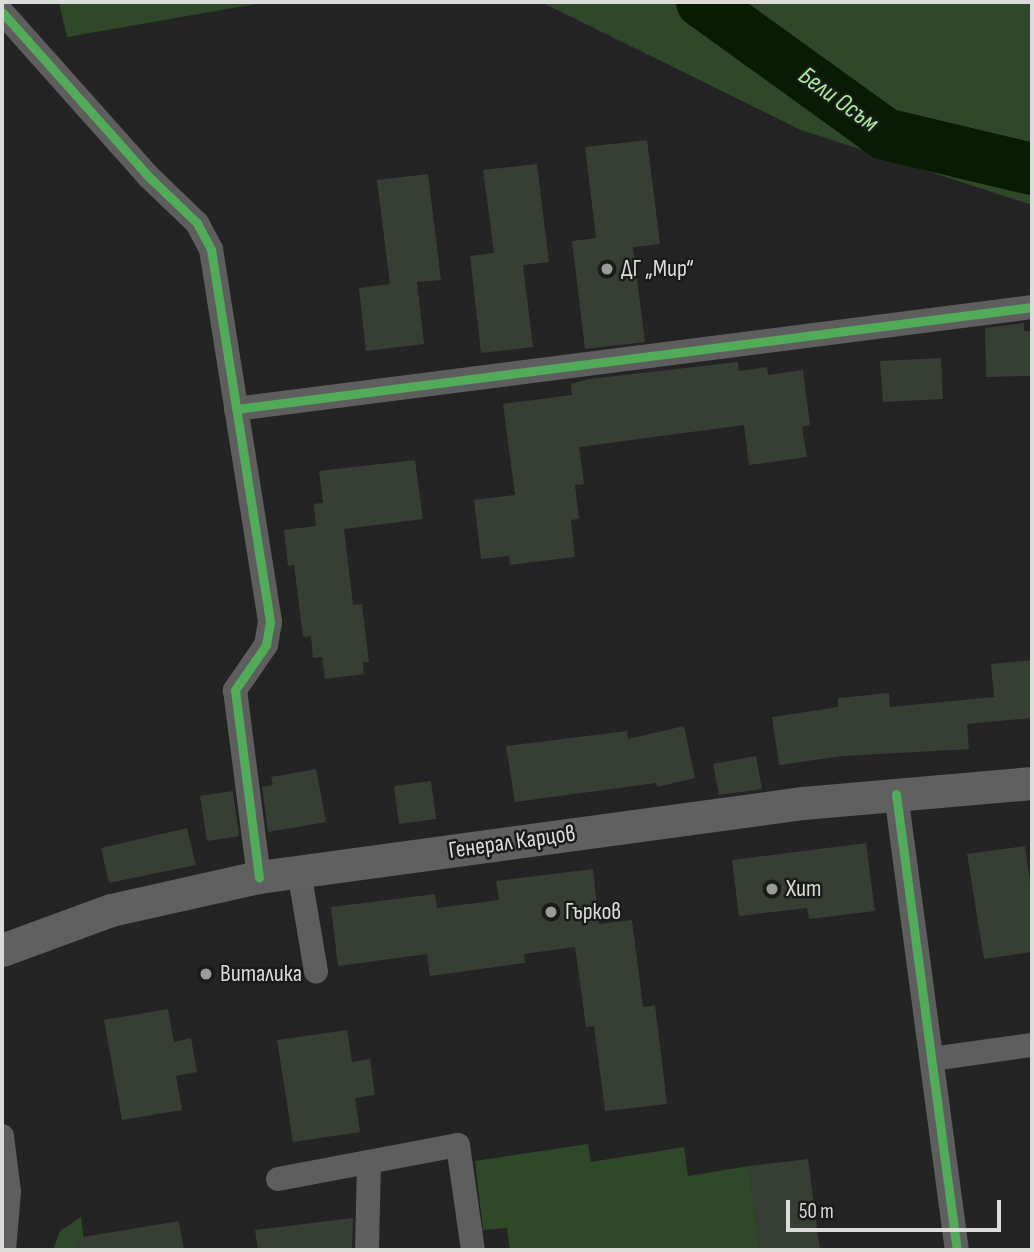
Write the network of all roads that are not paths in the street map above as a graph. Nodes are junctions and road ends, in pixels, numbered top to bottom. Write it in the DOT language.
graph roads {
  1 [pos="3,13"];
  2 [pos="1032,307"];
  3 [pos="236,409"];
  4 [pos="1032,783"];
  5 [pos="896,794"];
  6 [pos="299,872"];
  7 [pos="259,877"];
  8 [pos="2,950"];
  9 [pos="316,972"];
  10 [pos="1032,1045"];
  11 [pos="932,1059"];
  12 [pos="2,1136"];
  13 [pos="369,1162"];
  14 [pos="278,1179"];
  15 [pos="4,1250"];
  16 [pos="367,1250"];
  17 [pos="473,1250"];
  18 [pos="957,1250"];
  1 -- 3 [label="street"];
  2 -- 3 [label="street"];
  3 -- 7 [label="street"];
  4 -- 5 [label="main road, Генерал Карцов"];
  5 -- 6 [label="main road, Генерал Карцов"];
  5 -- 11 [label="street"];
  6 -- 7 [label="main road, Генерал Карцов"];
  6 -- 9 [label="street"];
  7 -- 8 [label="main road, Генерал Карцов"];
  10 -- 11 [label="street"];
  11 -- 18 [label="street"];
  12 -- 15 [label="street"];
  13 -- 14 [label="street"];
  13 -- 16 [label="street"];
  13 -- 17 [label="street"];
}
